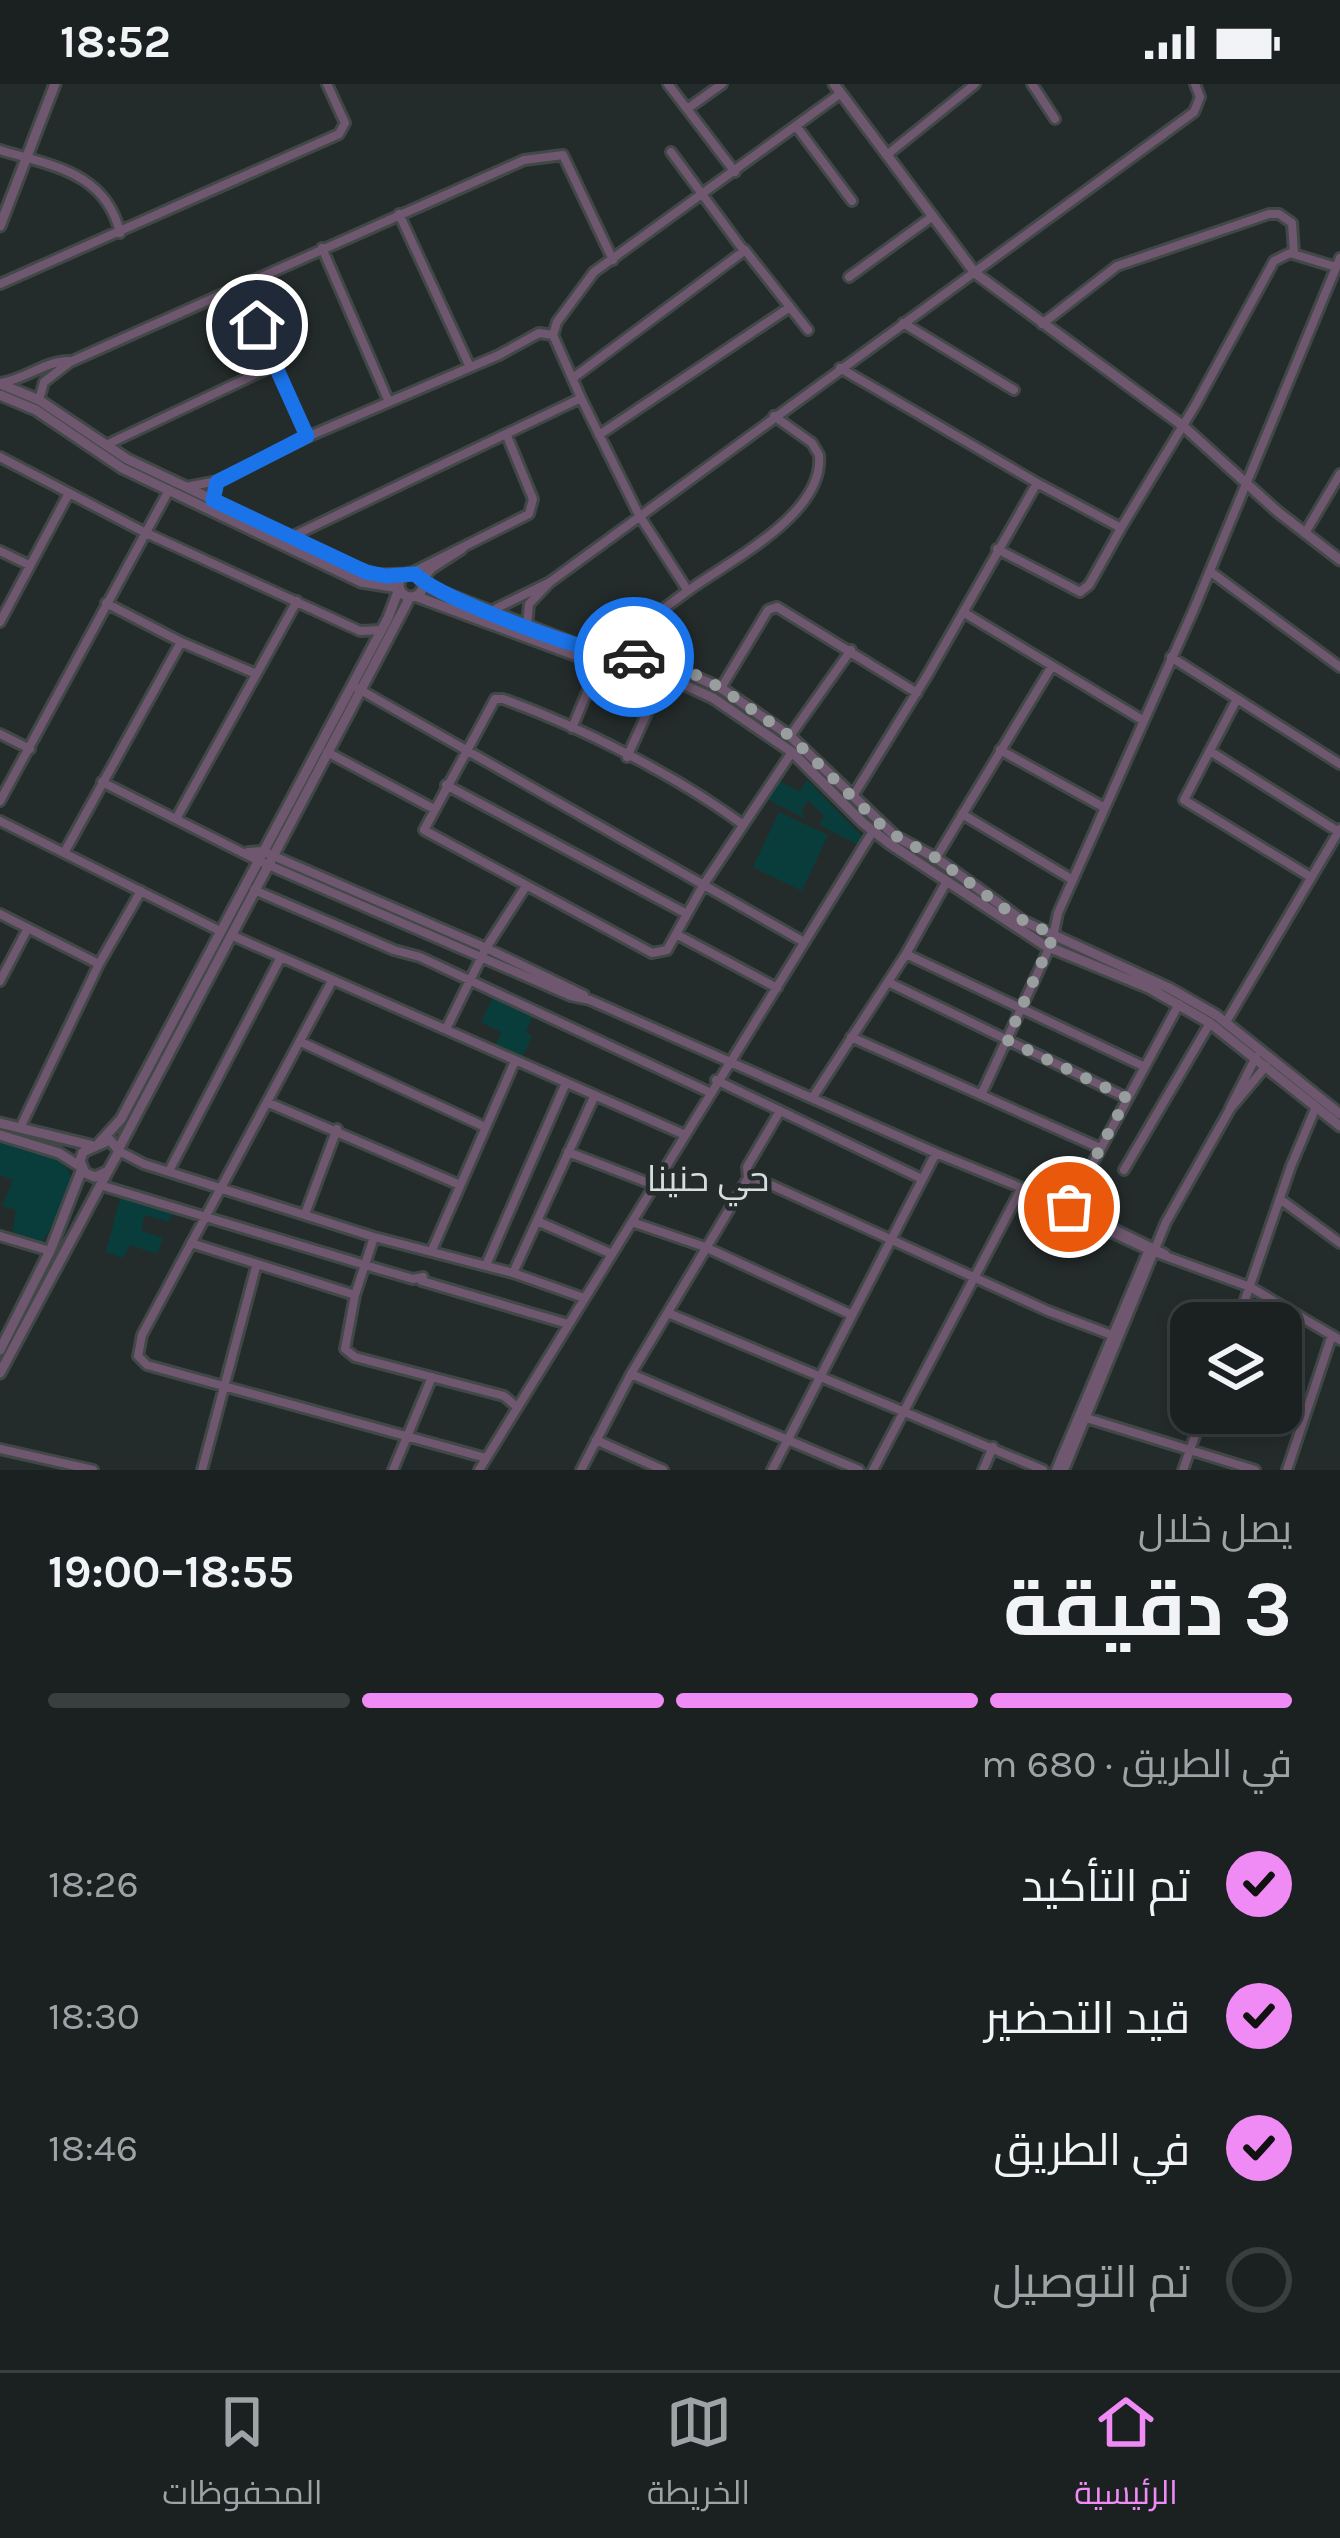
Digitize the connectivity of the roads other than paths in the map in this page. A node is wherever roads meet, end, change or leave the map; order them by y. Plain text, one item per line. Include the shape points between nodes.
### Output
1 (55, 84) edge
2 (327, 84) edge
3 (668, 84) edge
4 (722, 84) edge
5 (975, 84) edge
6 (1032, 84) edge
7 (1195, 84) edge
8 (837, 88) edge
9 (687, 109) junction
10 (1055, 118) dead end
11 (796, 126) junction
12 (0, 150) edge
13 (671, 152) dead end
14 (888, 154) junction
15 (26, 158) junction
16 (735, 172) junction
17 (702, 196) junction
18 (852, 202) dead end
19 (399, 214) junction
20 (934, 215) junction
21 (0, 226) edge
22 (119, 233) junction
23 (322, 248) junction
24 (744, 248) junction
25 (1294, 253) junction
26 (613, 260) junction
27 (1338, 262) edge
28 (975, 273) junction
29 (849, 277) dead end
30 (0, 284) edge
31 (239, 285) junction
32 (790, 307) junction
33 (903, 322) junction
34 (1041, 325) junction
35 (808, 330) dead end
36 (553, 334) junction
37 (70, 362) junction
38 (275, 365) junction
39 (470, 367) junction
40 (839, 368) junction
41 (573, 378) junction
42 (0, 384) edge
43 (1014, 390) dead end
44 (0, 395) edge
45 (581, 398) junction
46 (39, 400) junction
47 (389, 402) junction
48 (774, 416) junction
49 (1182, 425) junction
50 (599, 435) junction
51 (307, 436) junction
52 (507, 436) junction
53 (105, 446) junction
54 (0, 457) edge
55 (1340, 474) edge
56 (217, 482) junction
57 (1037, 483) junction
58 (1246, 483) junction
59 (186, 487) junction
60 (169, 490) junction
61 (69, 494) junction
62 (213, 500) junction
63 (639, 515) junction
64 (329, 521) junction
65 (1121, 528) junction
66 (144, 532) junction
67 (1305, 533) junction
68 (291, 537) junction
69 (463, 548) junction
70 (317, 549) junction
71 (997, 549) junction
72 (0, 551) edge
73 (1340, 560) edge
74 (29, 565) junction
75 (1210, 572) junction
76 (408, 574) junction
77 (422, 581) junction
78 (550, 582) junction
79 (399, 589) junction
80 (688, 591) junction
81 (413, 597) junction
82 (297, 601) junction
83 (106, 604) junction
84 (489, 610) junction
85 (963, 612) junction
86 (0, 622) edge
87 (526, 626) junction
88 (360, 631) junction
89 (639, 631) junction
90 (385, 632) junction
91 (181, 642) junction
92 (851, 650) junction
93 (375, 651) junction
94 (613, 651) junction
95 (629, 655) junction
96 (1172, 657) junction
97 (609, 666) junction
98 (1052, 666) junction
99 (1340, 667) edge
100 (254, 673) junction
101 (663, 678) junction
102 (356, 688) junction
103 (721, 688) junction
104 (917, 693) junction
105 (1237, 699) junction
106 (1144, 722) junction
107 (572, 728) junction
108 (0, 734) edge
109 (790, 736) junction
110 (29, 749) junction
111 (466, 749) junction
112 (1000, 750) junction
113 (1210, 751) junction
114 (327, 752) junction
115 (791, 752) junction
116 (628, 757) junction
117 (1340, 764) edge
118 (102, 782) junction
119 (446, 784) junction
120 (852, 797) junction
121 (0, 801) edge
122 (434, 808) junction
123 (1105, 808) junction
124 (962, 814) junction
125 (177, 817) junction
126 (0, 821) edge
127 (742, 824) junction
128 (873, 831) junction
129 (1339, 831) edge
130 (64, 853) junction
131 (261, 856) junction
132 (934, 862) junction
133 (1310, 876) junction
134 (948, 879) junction
135 (1072, 880) junction
136 (704, 884) junction
137 (526, 886) junction
138 (254, 890) junction
139 (141, 891) junction
140 (0, 914) edge
141 (687, 914) junction
142 (28, 928) junction
143 (226, 933) junction
144 (1048, 933) junction
145 (676, 934) junction
146 (804, 942) junction
147 (1044, 945) junction
148 (485, 951) junction
149 (906, 954) junction
150 (281, 957) junction
151 (99, 964) junction
152 (332, 980) junction
153 (469, 980) junction
154 (0, 981) edge
155 (888, 982) junction
156 (777, 988) junction
157 (1179, 1004) junction
158 (1021, 1009) junction
159 (1226, 1022) junction
160 (1210, 1023) junction
161 (446, 1029) junction
162 (851, 1037) junction
163 (1007, 1040) junction
164 (301, 1042) junction
165 (1268, 1054) junction
166 (729, 1059) junction
167 (1253, 1060) junction
168 (515, 1061) junction
169 (1145, 1067) junction
170 (1263, 1069) junction
171 (716, 1080) junction
172 (566, 1085) junction
173 (709, 1092) junction
174 (981, 1095) junction
175 (594, 1096) junction
176 (813, 1097) junction
177 (1127, 1098) junction
178 (269, 1102) junction
179 (1316, 1107) junction
180 (1230, 1109) junction
181 (780, 1111) junction
182 (1340, 1114) edge
183 (0, 1123) edge
184 (1340, 1126) edge
185 (485, 1127) junction
186 (20, 1128) junction
187 (337, 1130) junction
188 (683, 1134) junction
189 (0, 1135) edge
190 (96, 1144) junction
191 (1100, 1148) junction
192 (119, 1150) junction
193 (568, 1153) junction
194 (936, 1153) junction
195 (133, 1159) junction
196 (111, 1167) junction
197 (81, 1168) junction
198 (1124, 1170) dead end
199 (169, 1171) junction
200 (748, 1178) junction
201 (922, 1179) junction
202 (100, 1185) junction
203 (460, 1185) junction
204 (654, 1185) junction
205 (222, 1186) junction
206 (1021, 1189) junction
207 (1280, 1199) junction
208 (1065, 1206) junction
209 (305, 1214) junction
210 (205, 1217) junction
211 (537, 1221) junction
212 (632, 1222) junction
213 (0, 1236) edge
214 (374, 1237) junction
215 (888, 1240) junction
216 (191, 1243) junction
217 (1340, 1244) edge
218 (705, 1247) junction
219 (1156, 1248) junction
220 (432, 1250) junction
221 (50, 1251) junction
222 (612, 1254) junction
223 (365, 1265) junction
224 (486, 1265) junction
225 (256, 1267) junction
226 (513, 1273) junction
227 (978, 1276) junction
228 (1250, 1287) junction
229 (355, 1295) junction
230 (584, 1298) junction
231 (1245, 1302) edge
232 (668, 1313) junction
233 (850, 1315) junction
234 (568, 1324) junction
235 (1114, 1335) junction
236 (1336, 1337) edge
237 (1, 1347) edge
238 (0, 1373) edge
239 (631, 1374) junction
240 (432, 1377) junction
241 (818, 1378) junction
242 (223, 1386) junction
243 (517, 1407) junction
244 (907, 1412) junction
245 (1082, 1416) junction
246 (1196, 1434) edge
247 (408, 1436) junction
248 (596, 1440) junction
249 (788, 1440) junction
250 (994, 1447) junction
251 (0, 1448) edge
252 (1190, 1450) junction
253 (486, 1458) junction
254 (93, 1470) edge
255 (202, 1470) edge
256 (393, 1470) edge
257 (479, 1470) edge
258 (581, 1470) edge
259 (663, 1470) edge
260 (772, 1470) edge
261 (859, 1470) edge
262 (873, 1470) edge
263 (983, 1470) edge
264 (1043, 1470) edge
265 (1060, 1470) edge
266 (1183, 1470) edge
267 (1255, 1470) edge
268 (1287, 1470) edge

1 - 15 street
2 - 22 street via 345,123 340,134
3 - 9 street
4 - 9 street
5 - 14 street
6 - 10 street
7 - 28 street via 1194,112
8 - 11 street
8 - 14 street
9 - 16 street
11 - 16 street
11 - 18 street
12 - 15 street
13 - 17 street
14 - 20 street
15 - 21 street
15 - 22 street via 94,184
16 - 17 street
17 - 24 street
17 - 26 street
19 - 23 street
19 - 26 street via 524,160 563,154
19 - 39 street
20 - 28 street
20 - 29 street
22 - 30 street
23 - 31 street
23 - 47 street
24 - 32 street
24 - 41 street
25 - 27 street
25 - 34 street via 1292,223 1270,214 1117,266
25 - 49 street via 1270,266
26 - 36 street via 580,288
27 - 58 street
28 - 33 street
28 - 34 street
31 - 37 street
31 - 38 street
32 - 35 street
32 - 50 street
33 - 40 street
33 - 43 street
34 - 49 street
36 - 39 street
36 - 41 street
37 - 42 street
37 - 46 street via 44,382
38 - 51 street
38 - 53 street
39 - 47 street
40 - 48 street
40 - 57 street
41 - 45 street
42 - 46 street
44 - 60 street
45 - 50 street
45 - 52 street
46 - 53 street
47 - 51 street
48 - 63 street
48 - 80 street via 818,448 815,476 792,516
49 - 58 street
49 - 65 street
50 - 63 street
51 - 56 street
52 - 64 street
52 - 69 street via 532,510
53 - 59 street
54 - 61 street
55 - 67 street
56 - 59 street
56 - 62 street
57 - 65 street
57 - 71 street
58 - 67 street
58 - 75 street
59 - 62 street
60 - 66 street
60 - 79 street via 361,582
61 - 66 street
61 - 74 street
62 - 68 street
63 - 78 street
63 - 80 street
64 - 68 street
64 - 70 street via 316,534
65 - 71 street via 1080,592
66 - 82 street
66 - 83 street
67 - 73 street
68 - 70 street
69 - 76 street
69 - 77 street
70 - 76 street via 366,572
71 - 85 street
72 - 74 street
74 - 86 street
75 - 96 street
75 - 99 street
76 - 77 street
76 - 79 street
77 - 81 street
77 - 84 street
78 - 84 street
78 - 87 street via 529,604
79 - 81 street
79 - 90 street
80 - 89 street
81 - 90 street
81 - 97 street
82 - 88 street
82 - 100 street
83 - 91 street
83 - 110 street
84 - 87 street
85 - 98 street
85 - 104 street
87 - 94 street
88 - 90 street
88 - 93 street
89 - 94 street
89 - 95 street
90 - 93 street
91 - 100 street
91 - 118 street
92 - 103 street via 773,607
92 - 104 street
92 - 109 street
93 - 102 street
94 - 95 street
94 - 97 street
95 - 97 street
95 - 103 street
96 - 105 street
96 - 106 street
97 - 101 street
97 - 107 street
98 - 106 street
98 - 112 street
100 - 125 street
101 - 115 street via 713,698
101 - 116 street
102 - 111 street
102 - 114 street
102 - 131 street
103 - 109 street
104 - 120 street
105 - 113 street
105 - 117 street
106 - 123 street
107 - 111 street via 495,699
107 - 116 street
108 - 110 street
109 - 120 street
110 - 121 street
111 - 119 street
111 - 136 street
112 - 123 street
112 - 124 street
113 - 129 street
113 - 133 street via 1184,800
114 - 122 street
114 - 131 street
115 - 127 street
115 - 128 street
116 - 127 street
118 - 125 street
118 - 130 street
119 - 122 street
119 - 141 street
120 - 132 street
122 - 137 street via 425,834
123 - 135 street
124 - 132 street
124 - 135 street
125 - 131 street
126 - 130 street
127 - 136 street
128 - 132 street
128 - 146 street
129 - 133 street
130 - 139 street
131 - 138 street
131 - 143 street
131 - 148 street
132 - 134 street
132 - 144 street
133 - 159 street
134 - 147 street
134 - 149 street
135 - 144 street
136 - 141 street
136 - 146 street
137 - 145 street via 652,952 665,952
137 - 148 street
138 - 143 street
138 - 153 street
139 - 143 street
139 - 151 street
140 - 142 street
141 - 145 street
142 - 151 street
142 - 154 street
143 - 150 street
143 - 190 street via 121,1119
143 - 192 street
144 - 147 street
144 - 159 street
145 - 156 street
146 - 156 street
147 - 157 street
147 - 158 street
148 - 153 street
148 - 166 street via 571,996
149 - 155 street
149 - 158 street
150 - 152 street
150 - 199 street
151 - 186 street
152 - 161 street
152 - 164 street
153 - 161 street
153 - 173 street
155 - 162 street
155 - 163 street
156 - 166 street
157 - 160 street
157 - 169 street
158 - 163 street
158 - 169 street
159 - 165 street
160 - 167 street
160 - 198 street
161 - 168 street
162 - 174 street
162 - 176 street
163 - 174 street
163 - 177 street
164 - 178 street
164 - 185 street
165 - 167 street
165 - 170 street
165 - 182 street
166 - 171 street
166 - 176 street
167 - 170 street
167 - 180 street
168 - 172 street
168 - 185 street
169 - 177 street
170 - 179 street
170 - 180 street
171 - 173 street
171 - 181 street
172 - 175 street
172 - 224 street
173 - 188 street
174 - 191 street
175 - 188 street
175 - 193 street
176 - 194 street
177 - 191 street
178 - 187 street
178 - 205 street
179 - 184 street
179 - 207 street
180 - 219 street
181 - 200 street
181 - 201 street
183 - 186 street
185 - 203 street
186 - 190 street
187 - 203 street
187 - 209 street
188 - 204 street
189 - 197 street
190 - 192 street via 110,1140
190 - 197 street via 83,1152
191 - 208 street
192 - 195 street
192 - 196 street
193 - 204 street
193 - 211 street
194 - 201 street
194 - 206 street
195 - 196 street
195 - 199 street
196 - 197 street via 95,1177
196 - 202 street
197 - 221 street
199 - 205 street
200 - 215 street
200 - 218 street
201 - 215 street
202 - 210 street
202 - 238 street
203 - 220 street
204 - 212 street
205 - 209 street
205 - 210 street
206 - 208 street
206 - 227 street
207 - 217 street
207 - 228 street
208 - 219 street
209 - 214 street
210 - 216 street
210 - 223 street
211 - 222 street
211 - 226 street
212 - 218 street
212 - 222 street
213 - 221 street
214 - 220 street
214 - 223 street
215 - 227 street
215 - 233 street
216 - 225 street
216 - 242 street via 136,1351 147,1365
218 - 232 street
218 - 233 street
219 - 228 street
219 - 235 street
220 - 224 street
221 - 237 street
222 - 230 street
223 - 229 street
223 - 234 street
224 - 226 street
225 - 229 street
225 - 242 street
226 - 230 street
227 - 235 street
227 - 244 street
228 - 231 street
228 - 236 street
229 - 240 street via 345,1349
230 - 234 street
232 - 239 street
232 - 241 street
233 - 241 street
234 - 243 street
235 - 245 street
236 - 268 street
239 - 248 street
239 - 249 street
240 - 243 street
240 - 247 street
241 - 244 street
241 - 249 street
242 - 247 street
242 - 255 street
243 - 253 street
244 - 250 street
244 - 262 street
245 - 252 street
245 - 265 street
246 - 252 street
247 - 253 street
247 - 256 street
248 - 258 street
248 - 259 street
249 - 260 street
249 - 261 street
250 - 263 street
250 - 264 street
251 - 254 street
252 - 266 street
252 - 267 street
253 - 257 street

